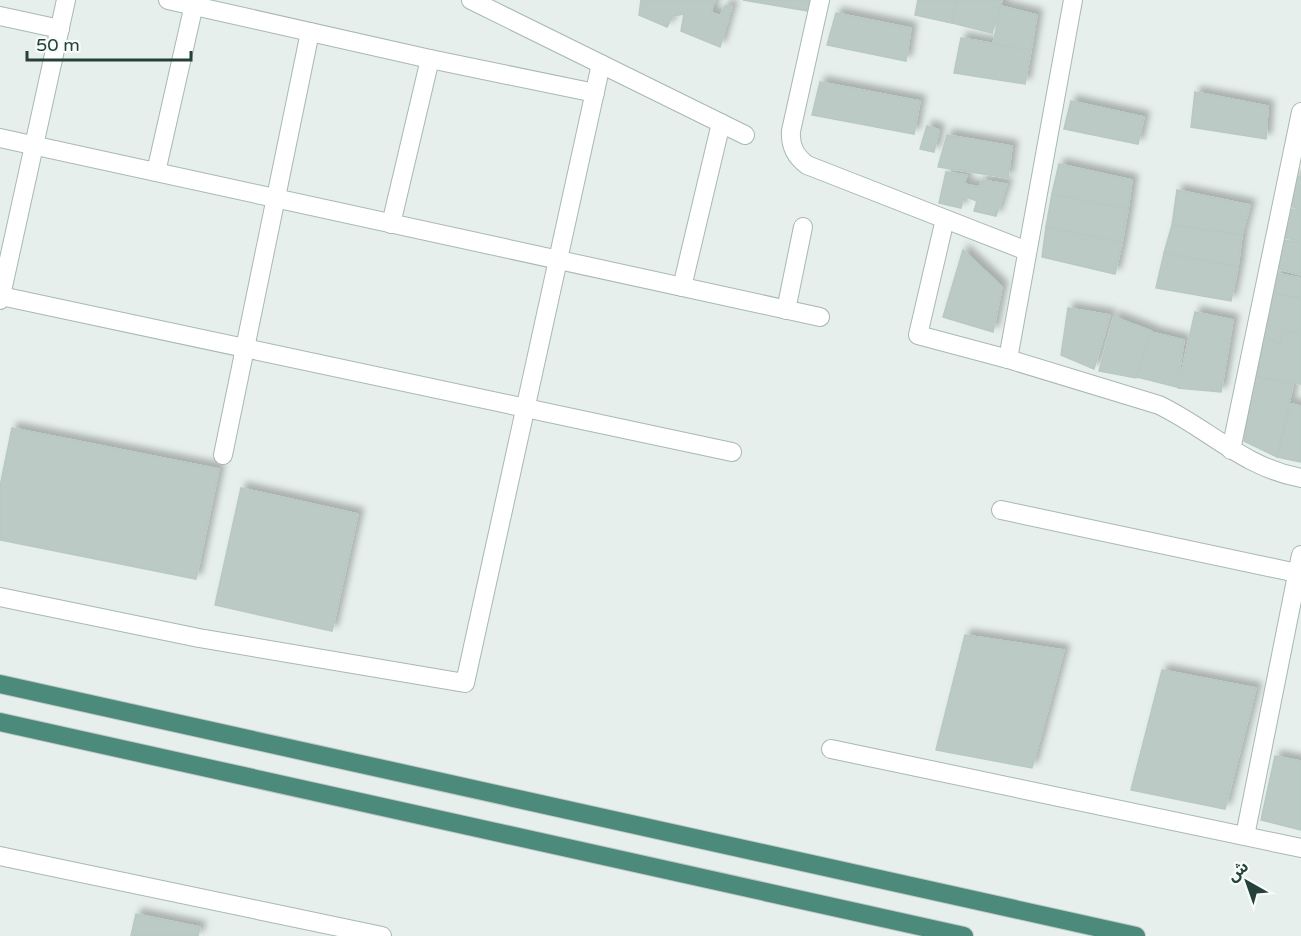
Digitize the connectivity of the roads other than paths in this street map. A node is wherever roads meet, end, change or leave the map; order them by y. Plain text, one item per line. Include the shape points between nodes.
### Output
1 (66, 0) edge
2 (168, 0) edge
3 (471, 0) edge
4 (820, 0) edge
5 (1073, 0) edge
6 (194, 3) edge
7 (0, 16) edge
8 (60, 29) junction
9 (310, 32) junction
10 (430, 59) junction
11 (602, 64) junction
12 (595, 93) junction
13 (1301, 112) edge
14 (721, 123) junction
15 (745, 135) dead end
16 (0, 138) edge
17 (34, 146) junction
18 (156, 172) junction
19 (276, 198) junction
20 (945, 219) junction
21 (391, 224) junction
22 (803, 227) dead end
23 (1027, 251) junction
24 (558, 260) junction
25 (682, 287) junction
26 (1, 298) edge
27 (786, 310) junction
28 (820, 317) dead end
29 (245, 348) junction
30 (1008, 359) junction
31 (526, 408) junction
32 (1231, 450) junction
33 (732, 452) dead end
34 (223, 455) dead end
35 (1301, 478) edge
36 (1001, 510) dead end
37 (1299, 564) edge
38 (0, 597) edge
39 (0, 684) edge
40 (0, 722) edge
41 (831, 749) dead end
42 (1245, 836) junction
43 (1301, 848) edge
44 (0, 856) edge
45 (382, 936) edge
46 (964, 936) edge
47 (1136, 936) edge

1 - 8 street
2 - 6 street
3 - 11 street
4 - 20 street via 791,130 795,154 807,165
5 - 23 street
6 - 9 street
6 - 18 street
7 - 8 street
8 - 17 street
9 - 10 street
9 - 19 street
10 - 12 street
10 - 21 street
11 - 12 street
11 - 14 street
12 - 24 street
13 - 32 street
14 - 15 street
14 - 25 street
16 - 17 street
17 - 18 street
17 - 26 street
18 - 19 street
19 - 21 street
19 - 29 street
20 - 23 street
20 - 30 street via 918,335
21 - 24 street
22 - 27 street
23 - 30 street
24 - 25 street
24 - 31 street
25 - 27 street
26 - 29 street
27 - 28 street
29 - 31 street
29 - 34 street
30 - 32 street via 1159,405
31 - 33 street
31 - 38 street via 465,682 199,638
32 - 35 street via 1272,470
36 - 37 street
37 - 42 street
39 - 47 highway
40 - 46 highway
41 - 42 street
42 - 43 street
44 - 45 street

